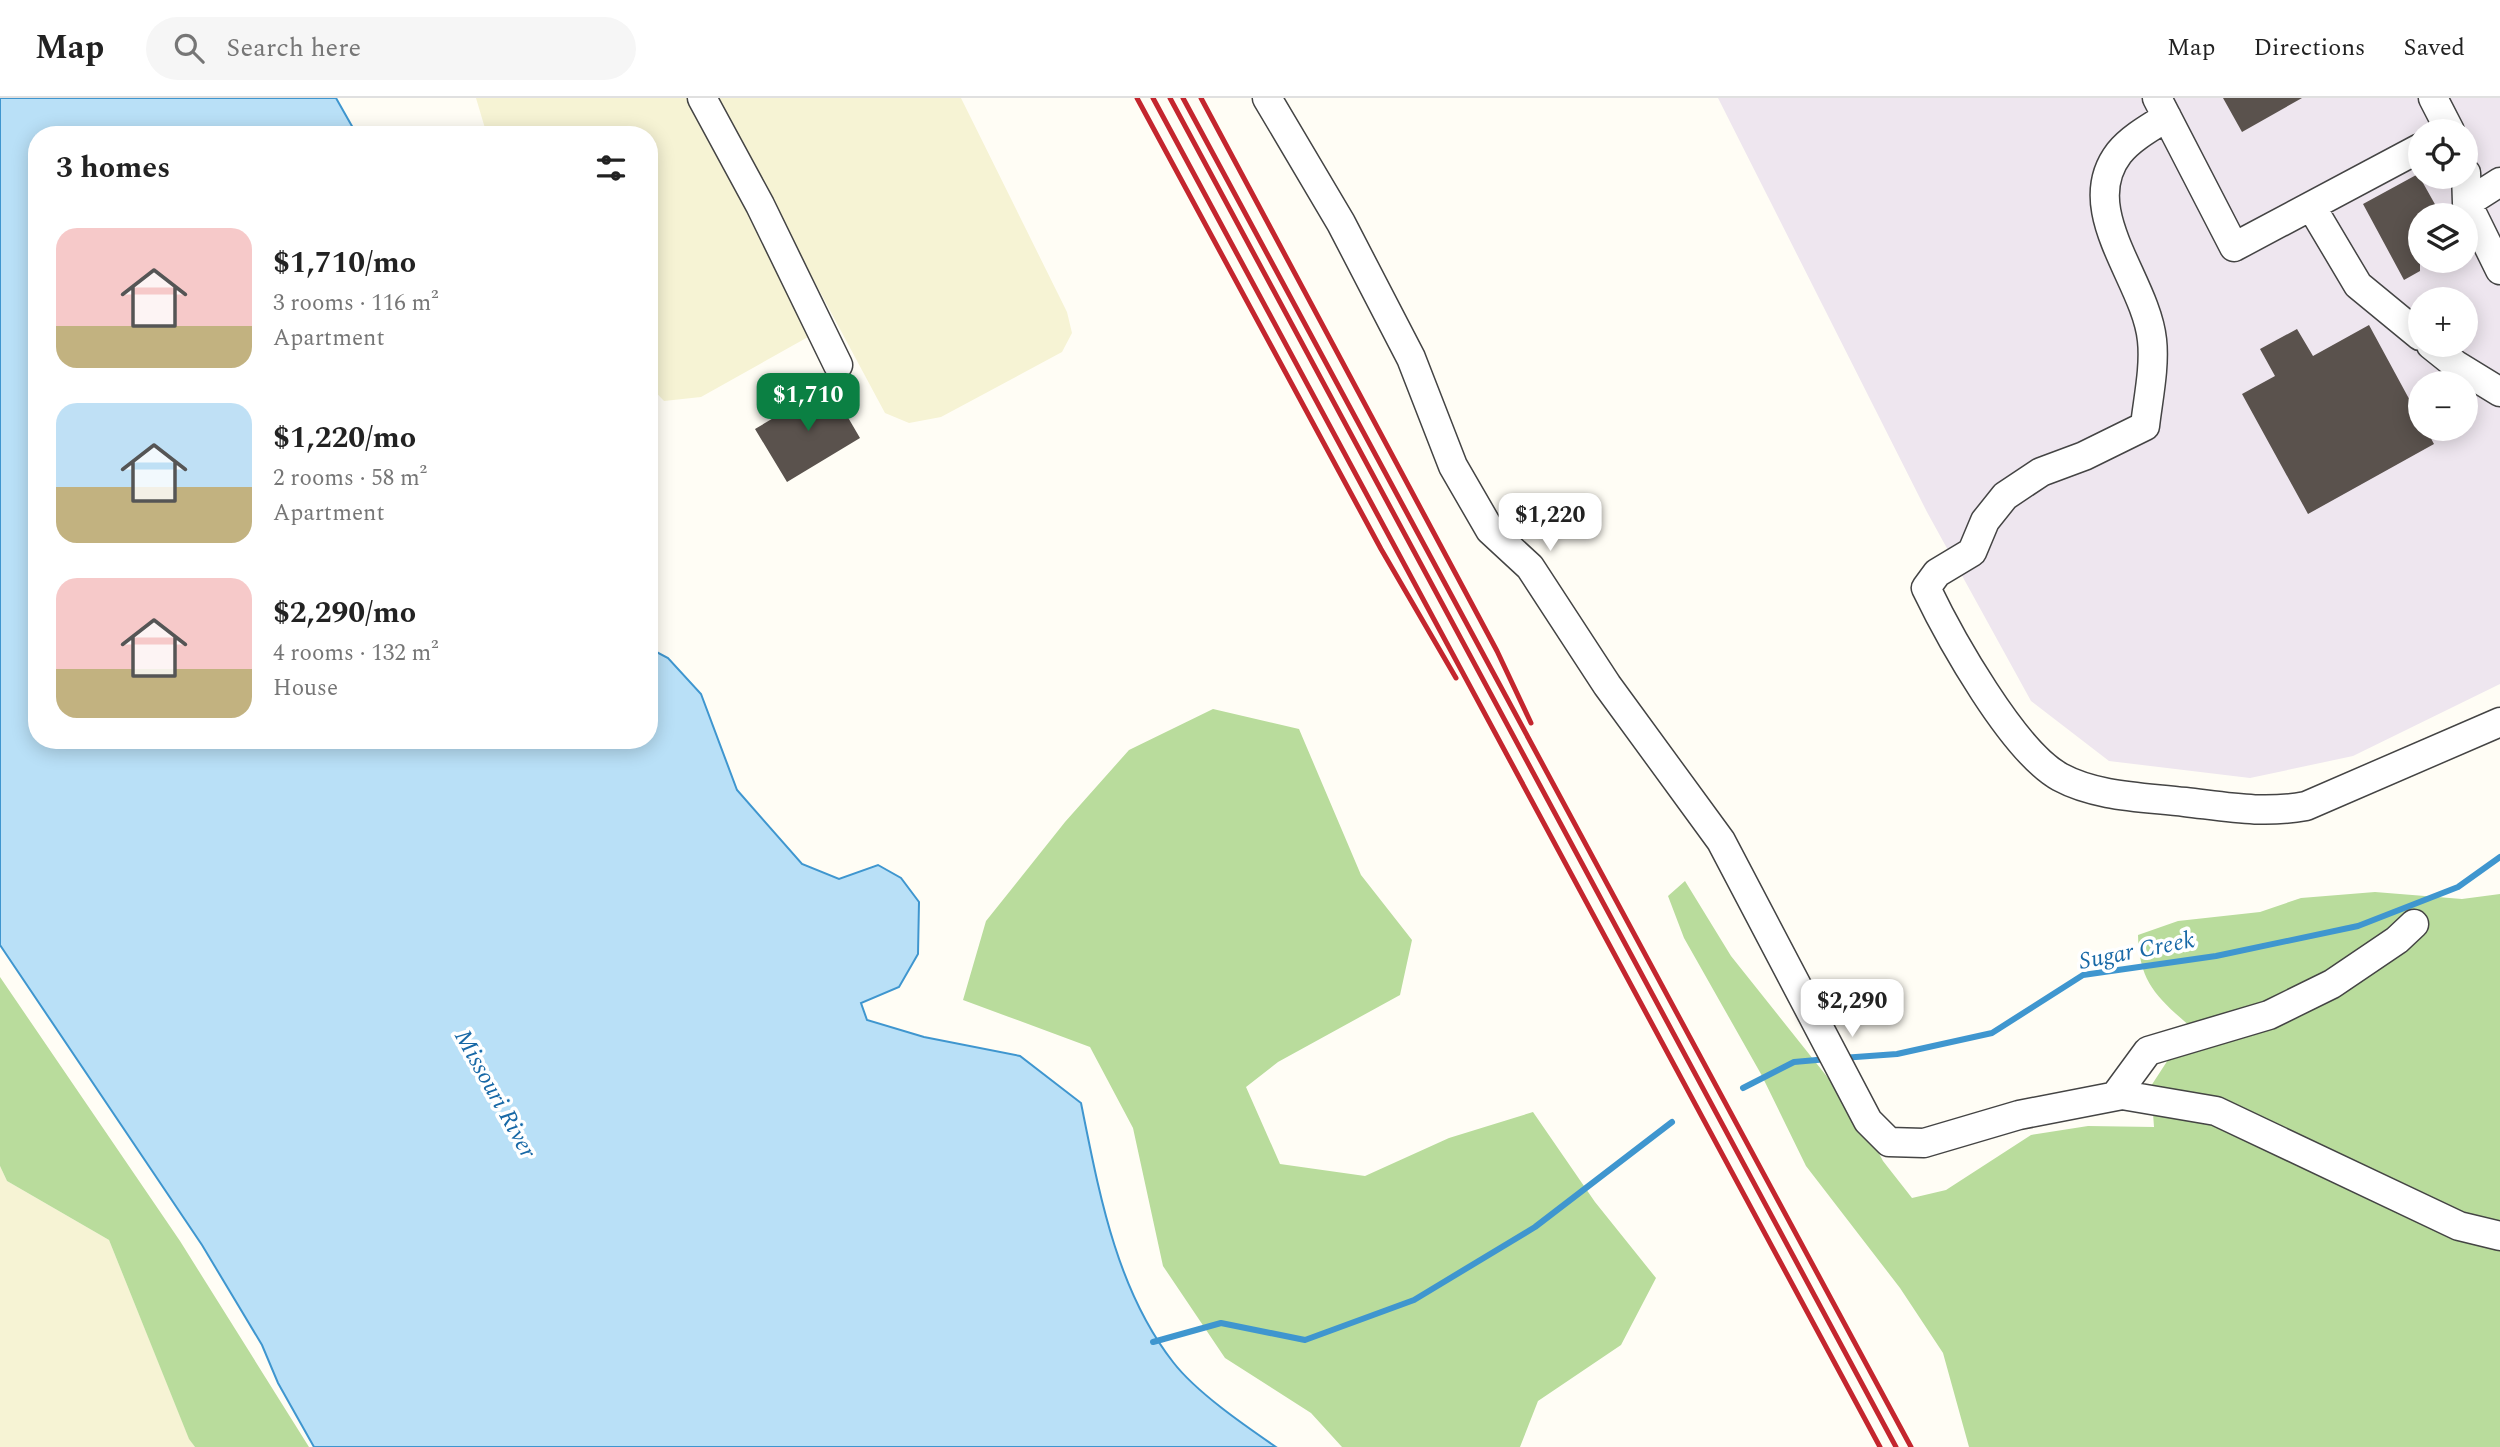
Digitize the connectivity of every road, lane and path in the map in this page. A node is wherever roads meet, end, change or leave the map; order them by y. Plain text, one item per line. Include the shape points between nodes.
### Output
1 (702, 98) edge
2 (1267, 98) edge
3 (2432, 98) edge
4 (2162, 107) edge
5 (2443, 119) edge
6 (2408, 154) edge
7 (2500, 182) edge
8 (2467, 189) edge
9 (2467, 203) joint
10 (2311, 206) junction
11 (2478, 225) edge
12 (2500, 270) edge
13 (2408, 326) edge
14 (2446, 357) edge
15 (838, 365) dead end
16 (2500, 391) edge
17 (2500, 722) edge
18 (2413, 924) dead end
19 (2115, 1096) junction
20 (2500, 1236) edge

1 - 15 street
2 - 19 street via 1341,223 1405,346 1453,466 1490,530 1530,567 1607,685 1721,841 1868,1121 1889,1142 1924,1143 2019,1115
3 - 5 street
4 - 10 street via 2234,247
4 - 17 street via 2107,171 2104,195 2108,222 2136,284 2152,340 2145,426 2040,472 2005,496 1985,521 1972,552 1937,573 1926,587 1940,617 2018,741 2059,776 2098,792 2274,812 2306,806
6 - 10 street
7 - 9 street
8 - 9 street
10 - 13 street via 2358,285
11 - 12 street
14 - 16 street
18 - 19 street via 2332,984 2269,1015 2148,1051
19 - 20 street via 2216,1111 2459,1226

